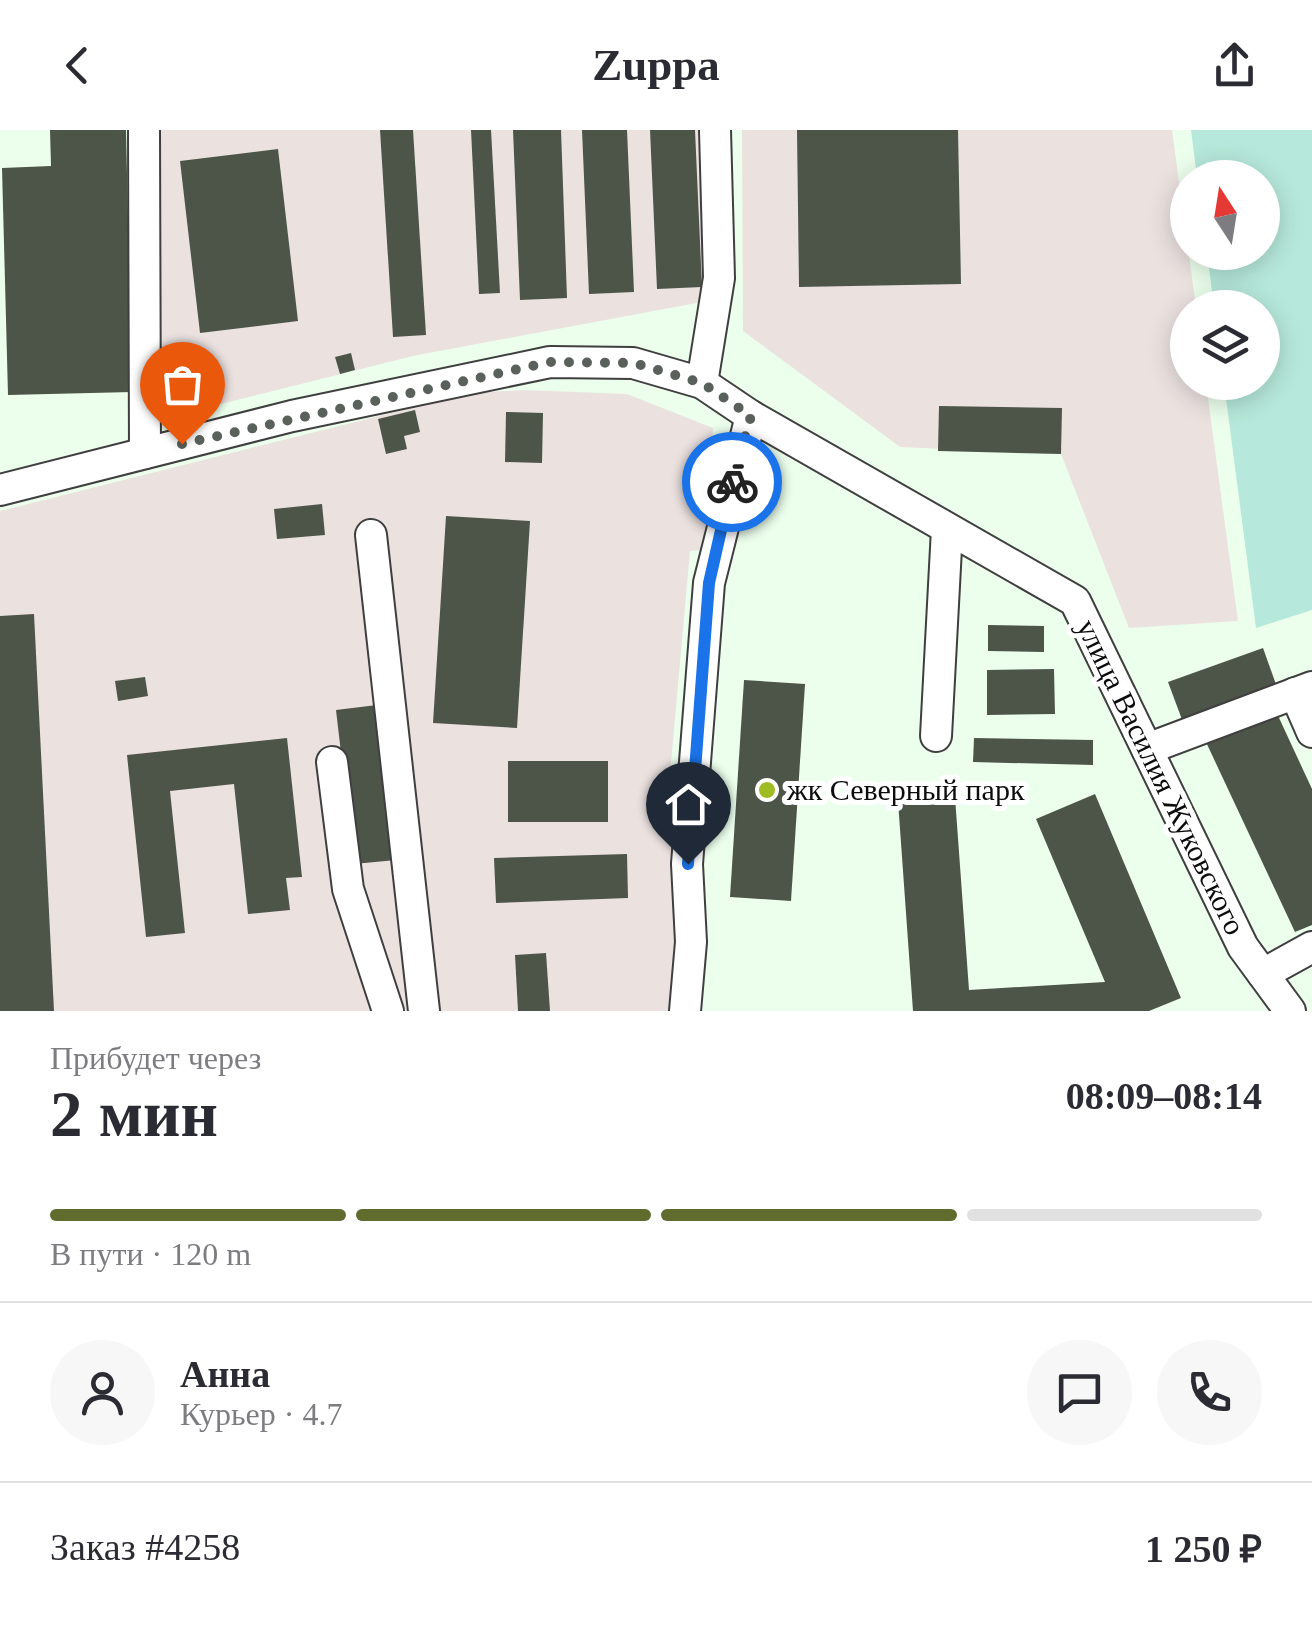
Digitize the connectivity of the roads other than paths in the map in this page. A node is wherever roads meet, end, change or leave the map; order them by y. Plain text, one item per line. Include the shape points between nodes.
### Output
1 (144, 130) edge
2 (716, 130) edge
3 (702, 383) junction
4 (751, 416) junction
5 (145, 453) junction
6 (0, 490) edge
7 (946, 529) junction
8 (371, 534) dead end
9 (1303, 690) edge
10 (1312, 732) edge
11 (936, 736) dead end
12 (1147, 748) junction
13 (332, 762) dead end
14 (1312, 947) edge
15 (1263, 974) junction
16 (1285, 1010) edge
17 (388, 1011) edge
18 (424, 1011) edge
19 (685, 1011) edge

1 - 5 street
2 - 3 street via 719,278
3 - 4 street, улица Василия Жуковского
3 - 5 street, улица Василия Жуковского via 634,363 550,362
4 - 7 street, улица Василия Жуковского
4 - 19 street via 709,583 688,864
5 - 6 street, улица Василия Жуковского
7 - 11 street
7 - 12 street, улица Василия Жуковского via 1075,600
8 - 18 street
9 - 10 street
9 - 12 street
12 - 15 street, улица Василия Жуковского via 1243,947
13 - 17 street via 348,889
14 - 15 street
15 - 16 street, улица Василия Жуковского

